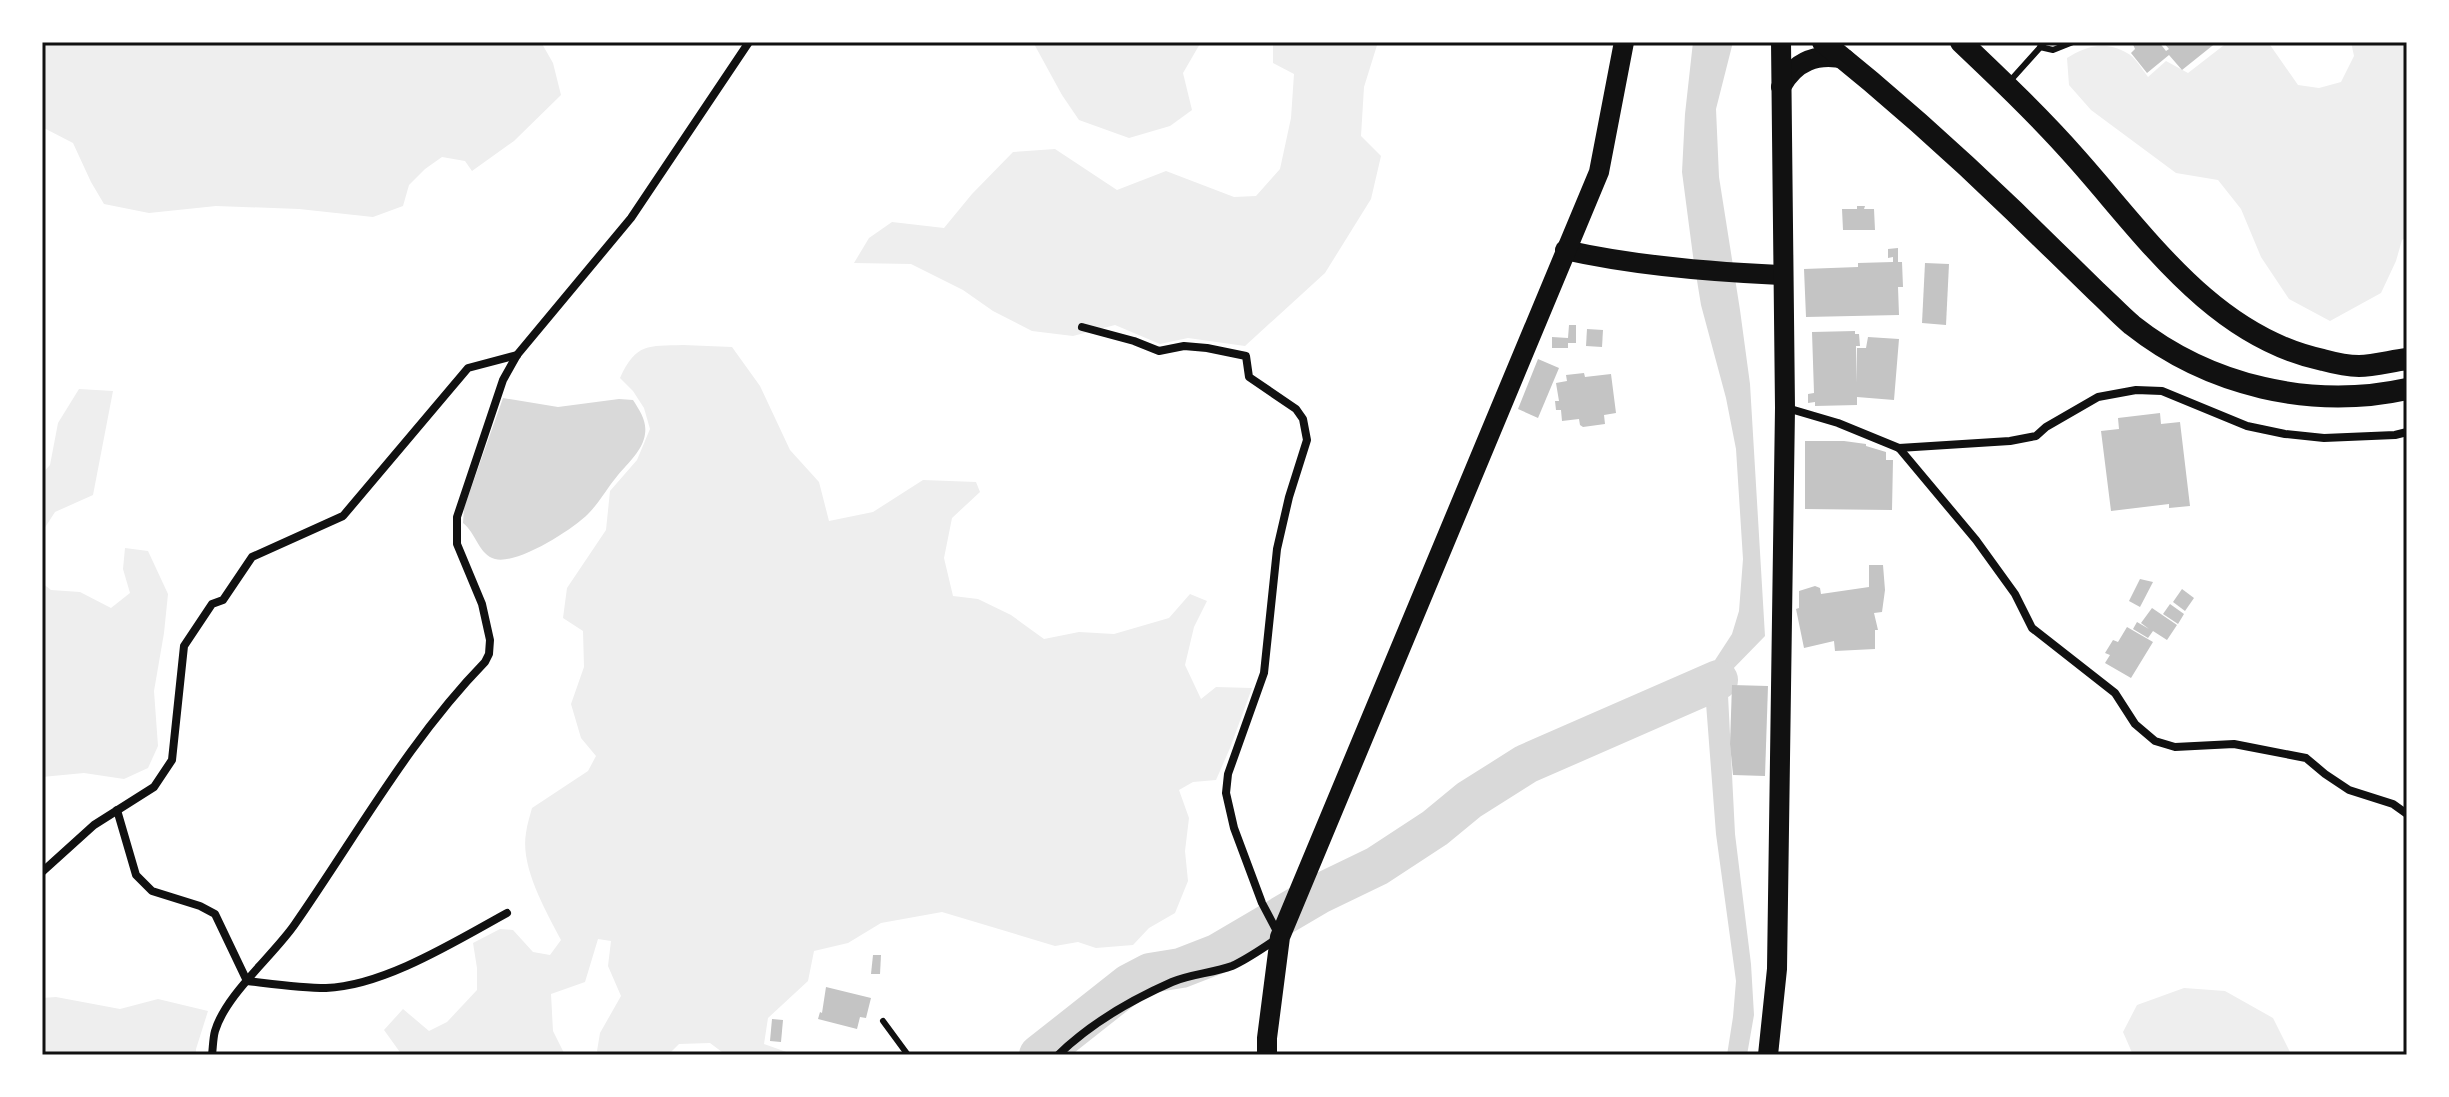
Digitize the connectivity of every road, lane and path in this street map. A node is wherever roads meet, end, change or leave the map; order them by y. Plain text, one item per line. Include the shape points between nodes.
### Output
1 (749, 42) edge
2 (1624, 42) edge
3 (1781, 42) edge
4 (1823, 42) edge
5 (1961, 42) edge
6 (2073, 42) edge
7 (2042, 45) edge
8 (1845, 59) junction
9 (2007, 85) junction
10 (1781, 87) junction
11 (1565, 250) junction
12 (1782, 275) junction
13 (1082, 327) dead end
14 (517, 355) junction
15 (2407, 359) edge
16 (2407, 389) edge
17 (1785, 408) junction
18 (2407, 432) edge
19 (1899, 448) junction
20 (117, 810) junction
21 (2407, 814) edge
22 (42, 872) edge
23 (507, 913) dead end
24 (1280, 937) junction
25 (247, 981) junction
26 (883, 1021) dead end
27 (212, 1055) edge
28 (908, 1055) edge
29 (1058, 1055) edge
30 (1267, 1055) edge
31 (1768, 1055) edge

1 - 14 street via 631,218
2 - 11 main road via 1599,172
3 - 10 main road
4 - 8 highway
5 - 9 highway
6 - 7 lane via 2053,50
7 - 9 lane
8 - 10 main road via 1808,60
8 - 16 highway via 1962,161 2131,324 2170,352 2239,382 2311,396 2349,398
9 - 15 highway via 2183,278 2230,319 2309,357 2358,366
10 - 12 main road
11 - 12 main road via 1604,259
11 - 24 main road
12 - 17 main road
13 - 24 street via 1159,351 1184,346 1246,356 1249,377 1303,419 1307,440 1277,549 1264,673 1226,793 1262,903
14 - 20 street via 468,368 343,516 252,557 184,646 172,760 154,787
14 - 25 street via 503,380 457,517 457,544 482,604 489,654 402,763 293,928
17 - 19 street
17 - 31 main road via 1777,969
18 - 19 street via 2324,438 2285,434 2247,426 2162,391 2136,390 2098,397 2036,436
19 - 21 street via 1976,540 2032,628 2115,693 2135,724 2155,741 2175,747 2234,744 2306,758 2349,790
20 - 22 street
20 - 25 street via 136,875 152,891 215,914
23 - 25 street via 420,960 360,982 328,988
24 - 29 street via 1234,965 1177,980 1134,999
24 - 30 main road
25 - 27 street via 215,1030
26 - 28 lane

